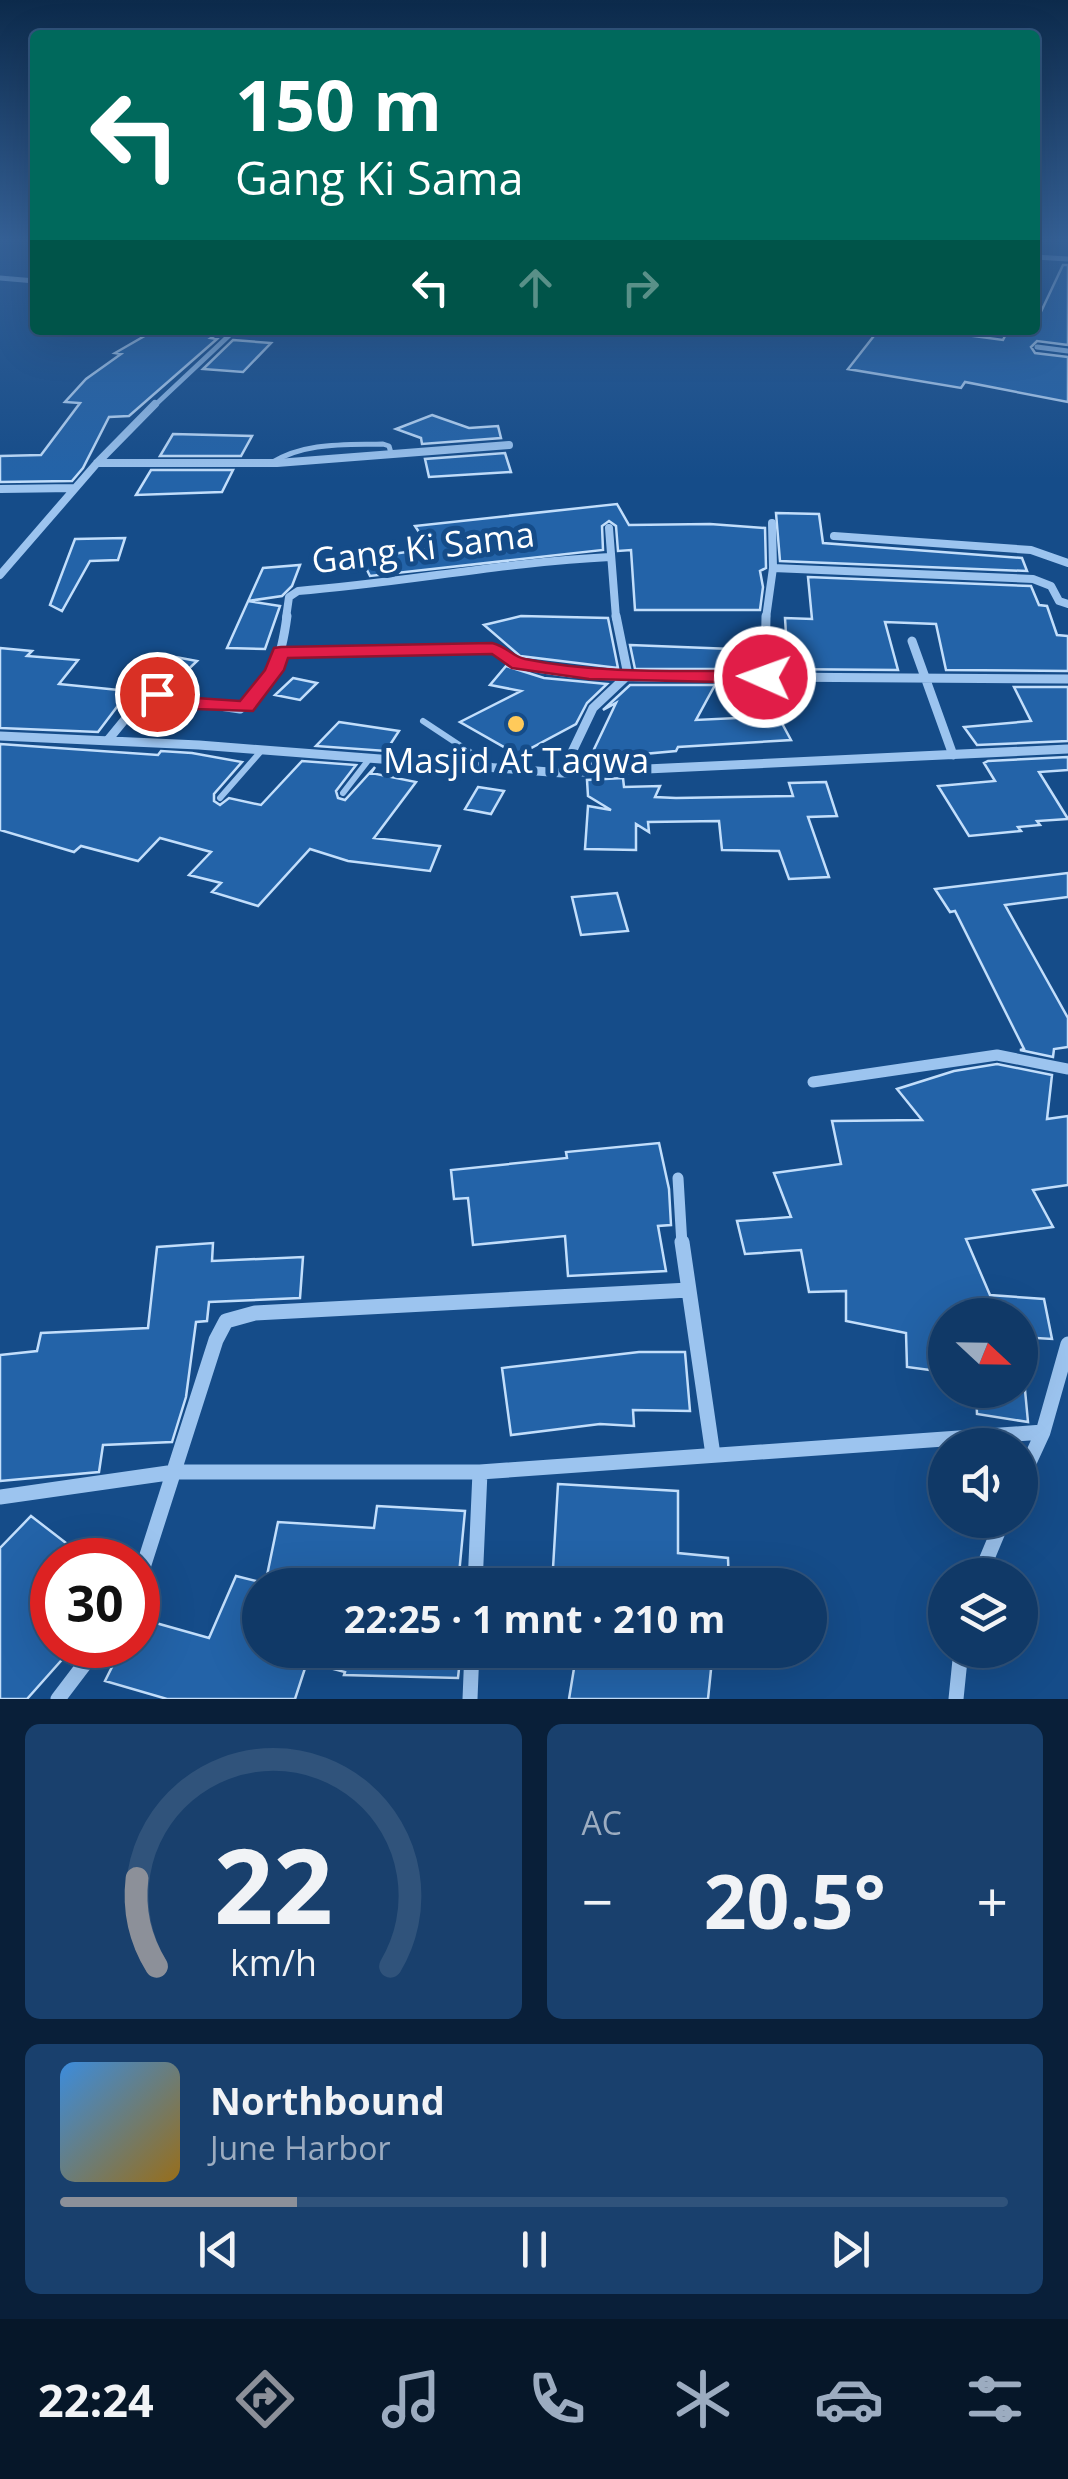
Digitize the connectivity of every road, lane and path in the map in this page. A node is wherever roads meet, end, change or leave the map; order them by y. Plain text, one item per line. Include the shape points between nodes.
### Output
1 (229, 335) edge
2 (1037, 347) dead end
3 (1068, 350) edge
4 (510, 444) dead end
5 (97, 463) junction
6 (74, 488) junction
7 (0, 489) edge
8 (772, 523) dead end
9 (609, 528) dead end
10 (834, 536) dead end
11 (610, 557) junction
12 (1068, 563) edge
13 (774, 568) junction
14 (0, 575) edge
15 (1068, 604) edge
16 (912, 641) dead end
17 (281, 652) junction
18 (628, 674) junction
19 (765, 677) junction
20 (1068, 679) edge
21 (926, 680) junction
22 (422, 720) dead end
23 (0, 736) edge
24 (108, 740) junction
25 (1068, 749) edge
26 (262, 750) junction
27 (954, 755) junction
28 (370, 758) junction
29 (492, 766) junction
30 (562, 773) junction
31 (343, 793) dead end
32 (220, 798) dead end
33 (1068, 1069) edge
34 (813, 1082) dead end
35 (678, 1178) dead end
36 (689, 1290) junction
37 (1068, 1344) edge
38 (1042, 1432) junction
39 (1038, 1441) edge
40 (712, 1455) junction
41 (175, 1472) junction
42 (480, 1472) junction
43 (0, 1497) edge
44 (153, 1538) edge
45 (476, 1568) edge
46 (82, 1668) edge
47 (471, 1668) edge
48 (959, 1668) edge
49 (58, 1699) edge
50 (470, 1699) edge
51 (956, 1699) edge

1 - 5 street
2 - 3 street
4 - 5 street via 270,463
5 - 6 street
6 - 7 street
6 - 14 street
8 - 13 street
9 - 11 street
10 - 12 street via 1031,550
11 - 17 street, Gang Ki Sama via 298,591 289,597
11 - 18 street
13 - 15 street via 1033,579
13 - 19 street
16 - 21 street
17 - 18 street via 492,648 519,664
17 - 24 street, Gang Ki Sama via 246,707 146,695
18 - 19 street
18 - 30 street via 600,699
19 - 21 street
20 - 21 street
21 - 27 street
22 - 29 lane
23 - 24 street
24 - 26 street
25 - 27 street
26 - 28 street
26 - 32 lane
27 - 30 street
28 - 29 street
28 - 31 lane
29 - 30 street
33 - 34 street via 986,1055
35 - 36 street
36 - 40 street
36 - 41 street via 255,1313 226,1321
37 - 38 street
38 - 39 street
38 - 40 street
40 - 42 street
41 - 42 street
41 - 43 street
41 - 44 street
42 - 45 street
46 - 49 street
47 - 50 street
48 - 51 street

